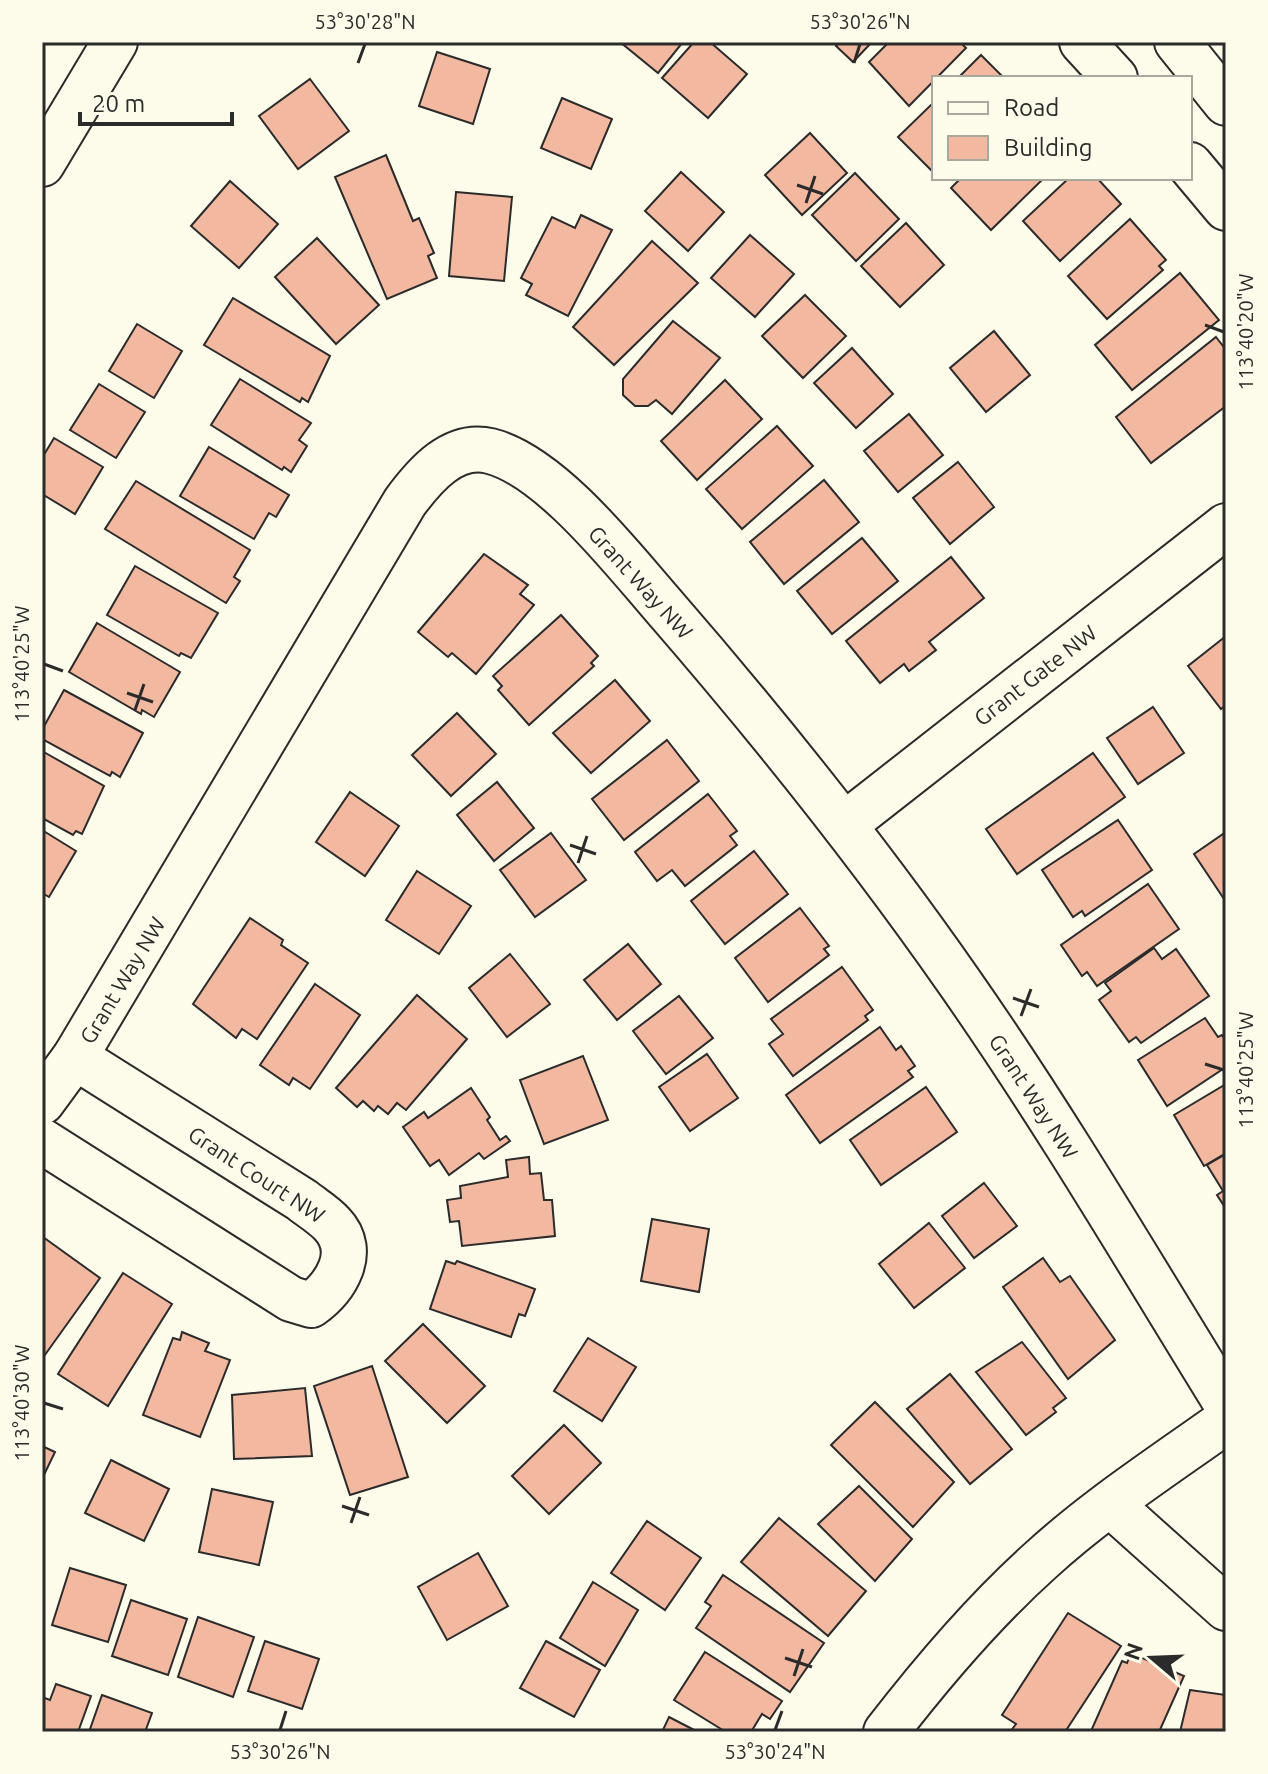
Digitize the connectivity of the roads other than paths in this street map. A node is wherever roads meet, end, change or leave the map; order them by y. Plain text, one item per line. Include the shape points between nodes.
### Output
1 (115, 42) edge
2 (1082, 42) edge
3 (1177, 42) edge
4 (1113, 76) edge
5 (1226, 103) edge
6 (42, 164) edge
7 (1192, 167) edge
8 (1226, 208) edge
9 (1226, 526) edge
10 (844, 825) junction
11 (75, 1057) junction
12 (42, 1102) edge
13 (42, 1141) edge
14 (1226, 1403) edge
15 (1226, 1421) edge
16 (1110, 1504) junction
17 (1226, 1608) edge
18 (886, 1732) edge

1 - 6 street
2 - 4 street
3 - 5 street
7 - 8 street
9 - 10 street, Grant Gate NW
10 - 11 street, Grant Way NW via 724,675 602,537 537,473 512,458 468,450 433,469 405,502
10 - 14 street, Grant Way NW via 962,985
11 - 12 street, Grant Way NW
11 - 13 street, Grant Court NW via 335,1226 343,1271 329,1292 311,1305 291,1299
15 - 16 street
16 - 17 street
16 - 18 street via 997,1604

